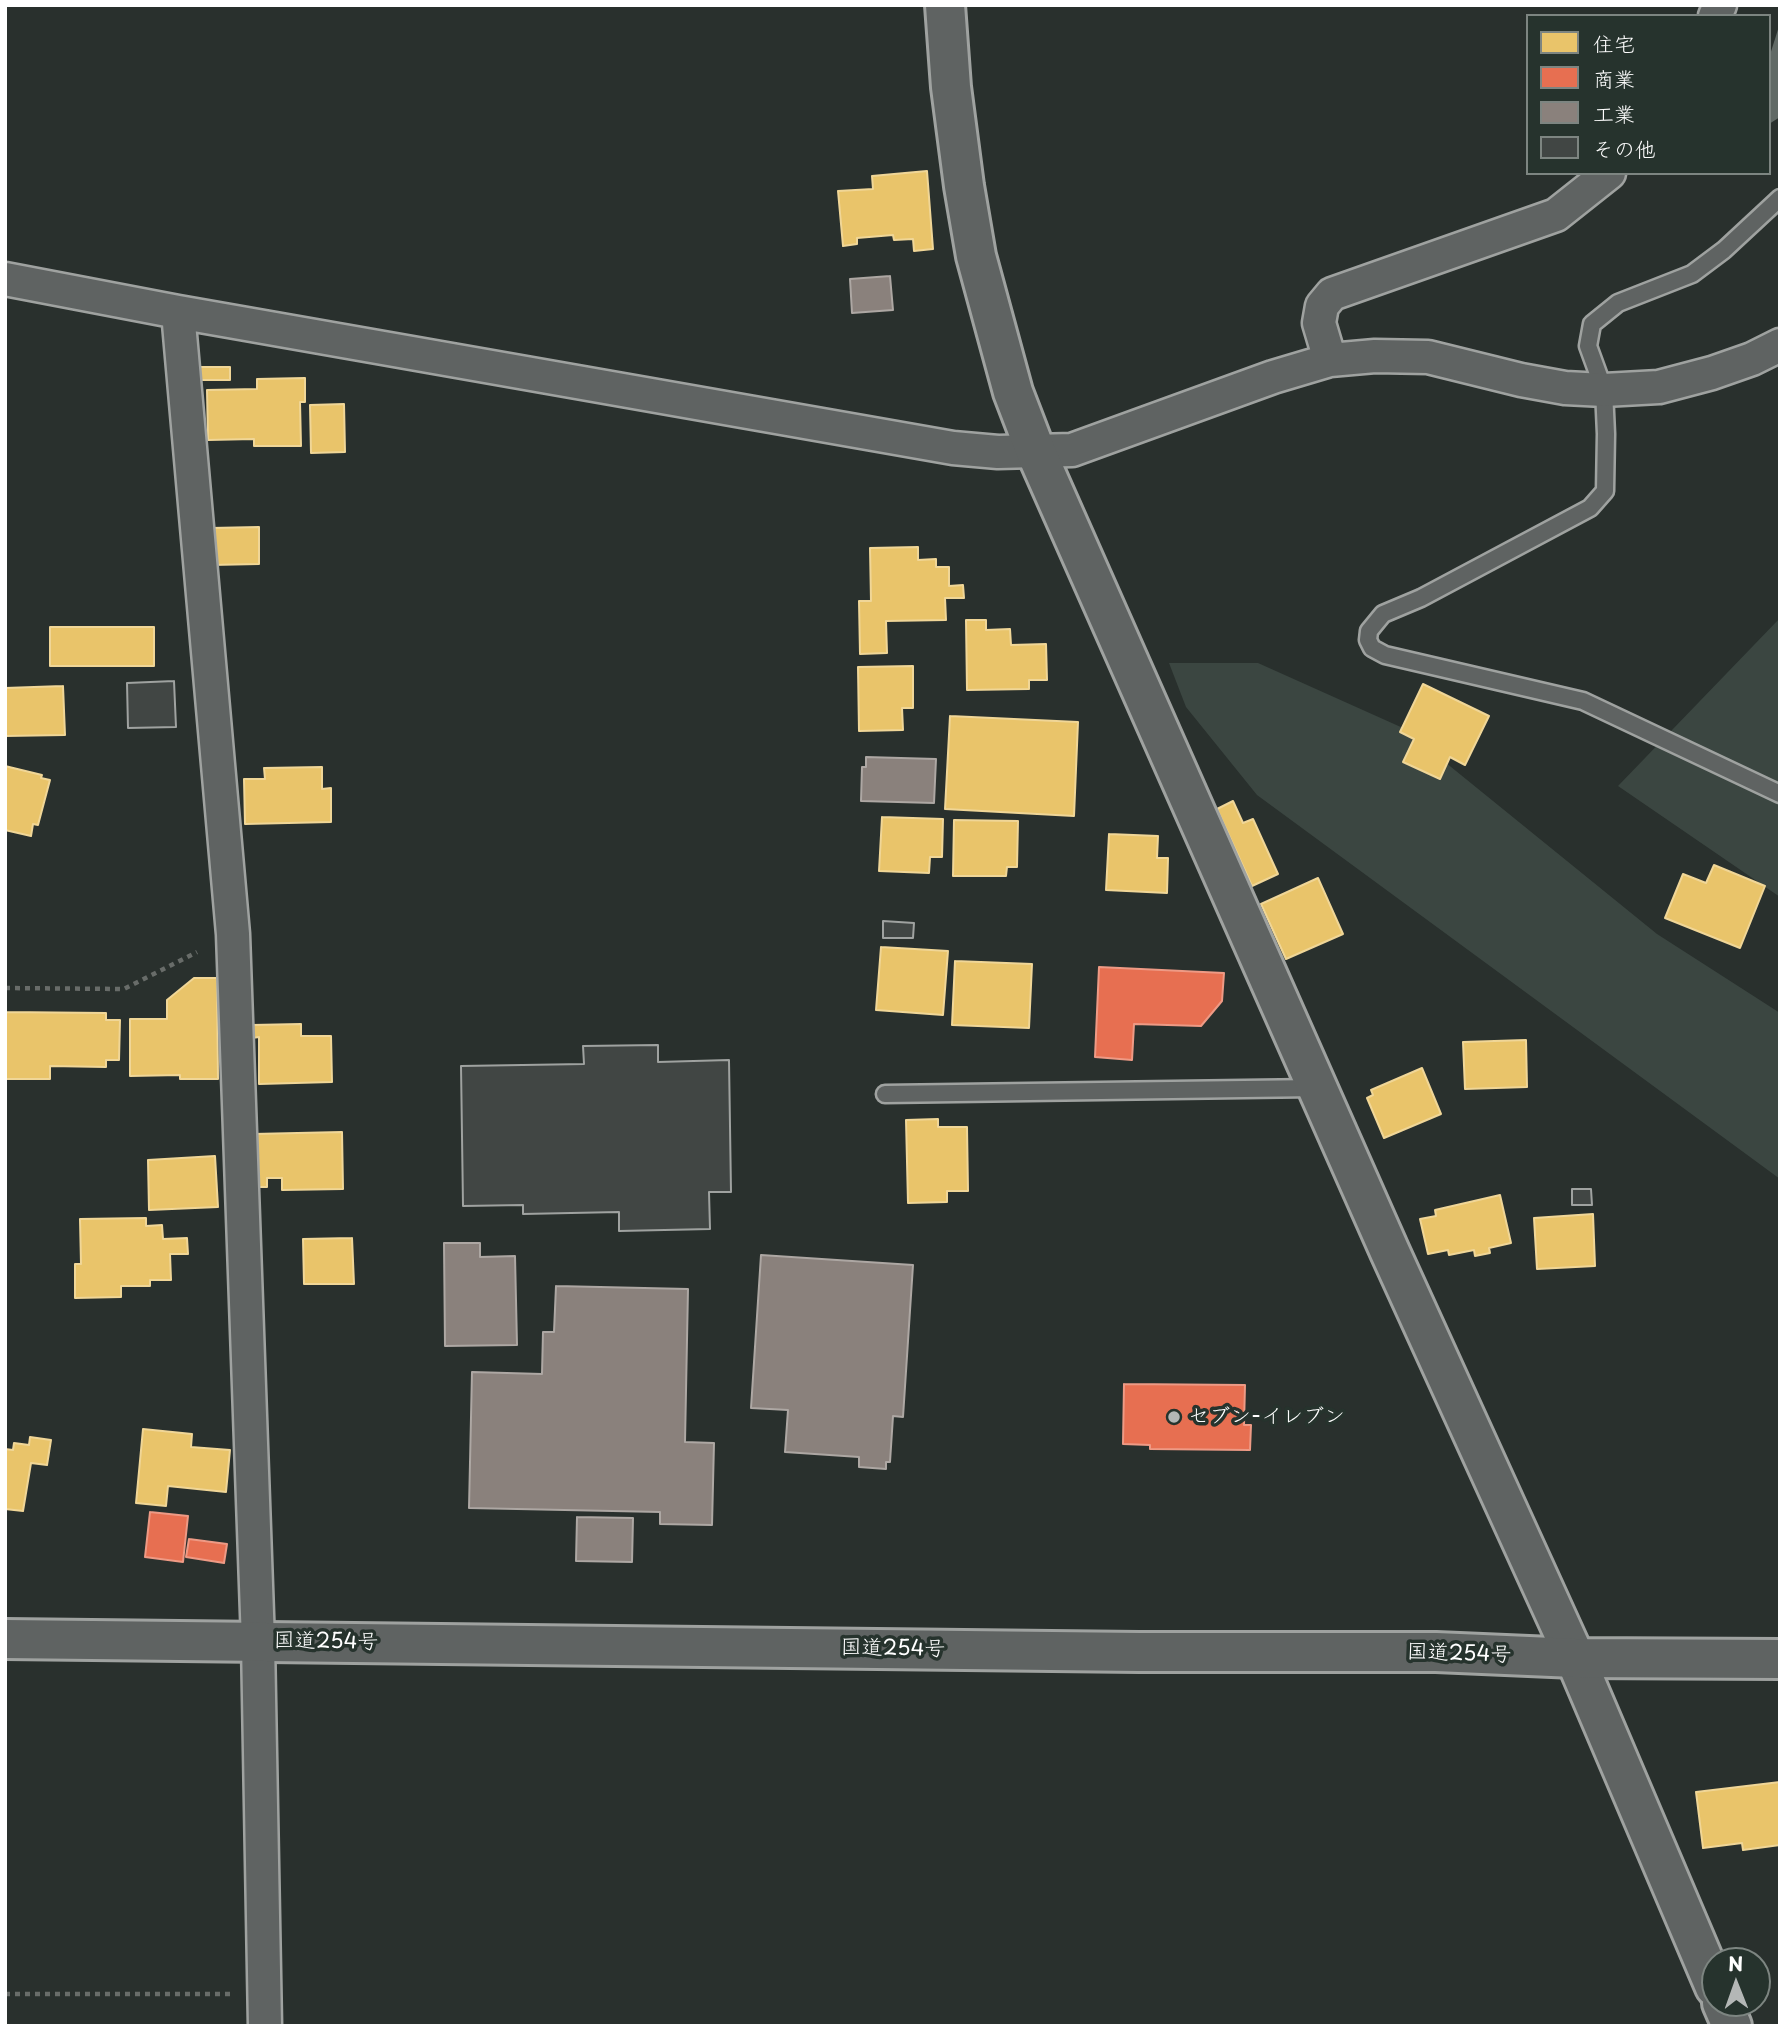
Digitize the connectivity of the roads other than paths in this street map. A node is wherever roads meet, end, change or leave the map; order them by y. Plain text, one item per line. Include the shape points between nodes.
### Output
1 (945, 5) edge
2 (1606, 175) edge
3 (1780, 198) edge
4 (5, 279) edge
5 (178, 312) junction
6 (1780, 345) edge
7 (1330, 360) junction
8 (1604, 390) junction
9 (1036, 452) junction
10 (1780, 794) edge
11 (1319, 1087) junction
12 (885, 1094) dead end
13 (5, 1639) edge
14 (258, 1642) junction
15 (1575, 1658) junction
16 (1780, 1659) edge
17 (1701, 1954) edge
18 (265, 2026) edge

1 - 9 main road via 951,87 976,256 1013,392
2 - 7 street via 1556,215 1332,294 1322,306 1319,323
3 - 8 lane via 1692,274 1618,303 1592,324 1588,346
4 - 5 street
5 - 9 street via 953,448
5 - 14 street via 233,934
6 - 8 street via 1712,373 1659,387
7 - 8 street via 1428,357 1521,380
7 - 9 street via 1072,450
8 - 10 lane via 1605,491 1590,508 1383,614 1369,631 1368,640 1385,655 1583,701
9 - 11 main road
11 - 12 lane
11 - 15 main road
13 - 14 main road, 国道254号
14 - 15 main road, 国道254号 via 1436,1652
14 - 18 street
15 - 16 main road, 国道254号
15 - 17 main road

